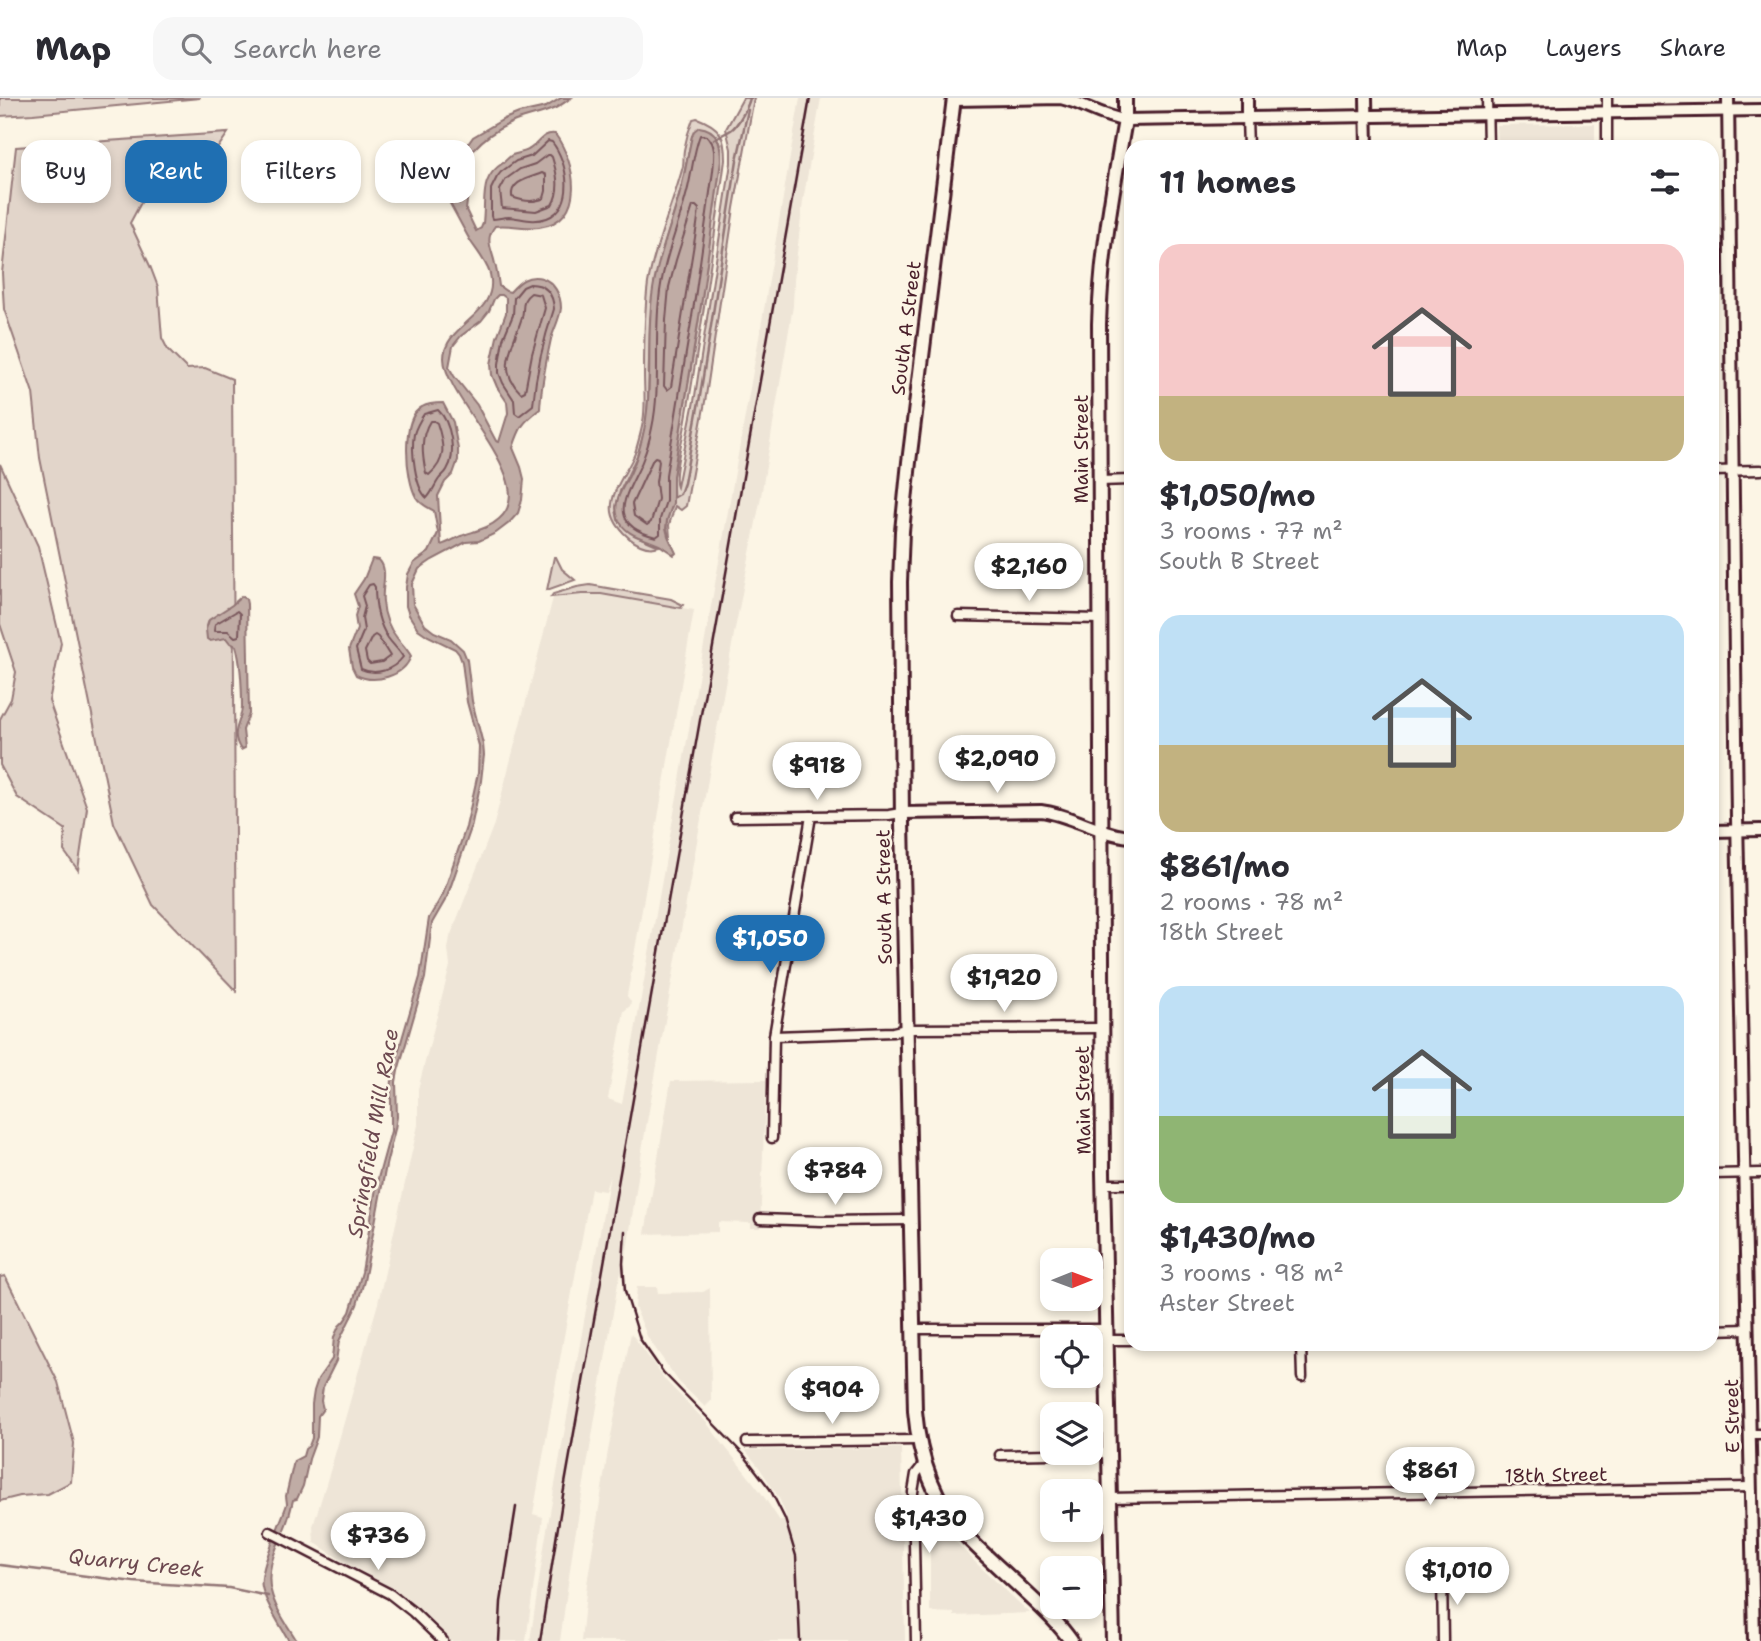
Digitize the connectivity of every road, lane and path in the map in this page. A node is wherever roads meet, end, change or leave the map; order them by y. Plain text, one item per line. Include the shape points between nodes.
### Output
1 (1125, 98) edge
2 (1247, 98) edge
3 (1366, 98) edge
4 (1487, 98) edge
5 (1607, 98) edge
6 (1728, 98) edge
7 (954, 99) edge
8 (1761, 110) edge
9 (1728, 111) junction
10 (1607, 112) junction
11 (1487, 114) junction
12 (1367, 116) junction
13 (1247, 118) junction
14 (1125, 120) junction
15 (1248, 140) edge
16 (1367, 140) edge
17 (1488, 140) edge
18 (1607, 140) edge
19 (1761, 470) edge
20 (1719, 471) edge
21 (1732, 471) junction
22 (1124, 480) edge
23 (1100, 481) junction
24 (958, 616) dead end
25 (1100, 619) junction
26 (901, 813) junction
27 (735, 817) dead end
28 (811, 817) junction
29 (1761, 830) edge
30 (1719, 831) edge
31 (1737, 831) junction
32 (1101, 832) junction
33 (1124, 837) edge
34 (1102, 1028) junction
35 (906, 1030) junction
36 (774, 1036) junction
37 (772, 1138) dead end
38 (1745, 1173) junction
39 (1761, 1173) edge
40 (1719, 1174) edge
41 (1103, 1184) junction
42 (1124, 1184) edge
43 (760, 1219) dead end
44 (909, 1220) junction
45 (913, 1329) junction
46 (1748, 1329) junction
47 (1719, 1330) edge
48 (1106, 1335) junction
49 (1124, 1339) edge
50 (1301, 1351) edge
51 (1302, 1377) dead end
52 (1756, 1434) edge
53 (917, 1440) junction
54 (747, 1442) dead end
55 (1108, 1453) junction
56 (1000, 1455) dead end
57 (924, 1464) junction
58 (1751, 1487) junction
59 (1109, 1498) junction
60 (270, 1532) dead end
61 (1442, 1573) dead end
62 (443, 1641) edge
63 (916, 1641) edge
64 (1071, 1641) edge
65 (1113, 1641) edge
66 (1443, 1641) edge
67 (1754, 1641) edge

1 - 14 main road, Main Street
2 - 13 street
3 - 12 street
4 - 11 street
5 - 10 street
6 - 9 street, E Street
7 - 14 street via 1061,98
7 - 26 main road, South A Street via 902,531
8 - 9 street
9 - 10 street
9 - 21 street, E Street
10 - 11 street
10 - 18 street
11 - 12 street
11 - 17 street
12 - 13 street
12 - 16 street
13 - 14 street
13 - 15 street
14 - 23 main road, Main Street via 1100,282
19 - 21 street
20 - 21 street
21 - 31 street, E Street
22 - 23 street
23 - 25 main road, Main Street
24 - 25 street
25 - 32 main road, Main Street
26 - 28 street
26 - 32 street via 1041,811
26 - 35 main road, South A Street
27 - 28 street
28 - 36 street
29 - 31 street
30 - 31 street
31 - 38 street, E Street
32 - 33 street
32 - 34 main road, Main Street
34 - 35 street
34 - 41 main road, Main Street
35 - 36 street
35 - 44 main road, South A Street
36 - 37 street
38 - 39 street
38 - 40 street
38 - 46 street, E Street
41 - 42 street
41 - 48 main road, Main Street
43 - 44 street
44 - 45 main road, South A Street
45 - 48 street
45 - 53 main road, South A Street
46 - 47 street
46 - 52 street, E Street
48 - 49 street
48 - 55 main road, Main Street
50 - 51 street
52 - 58 street, E Street
53 - 54 street
53 - 57 main road, South A Street
55 - 56 street
55 - 59 main road, Main Street
57 - 63 street via 913,1492
57 - 64 main road, South A Street via 933,1488 963,1533
58 - 59 street, 18th Street
58 - 67 street, E Street
59 - 65 main road, Main Street
60 - 62 street via 390,1594
61 - 66 street

